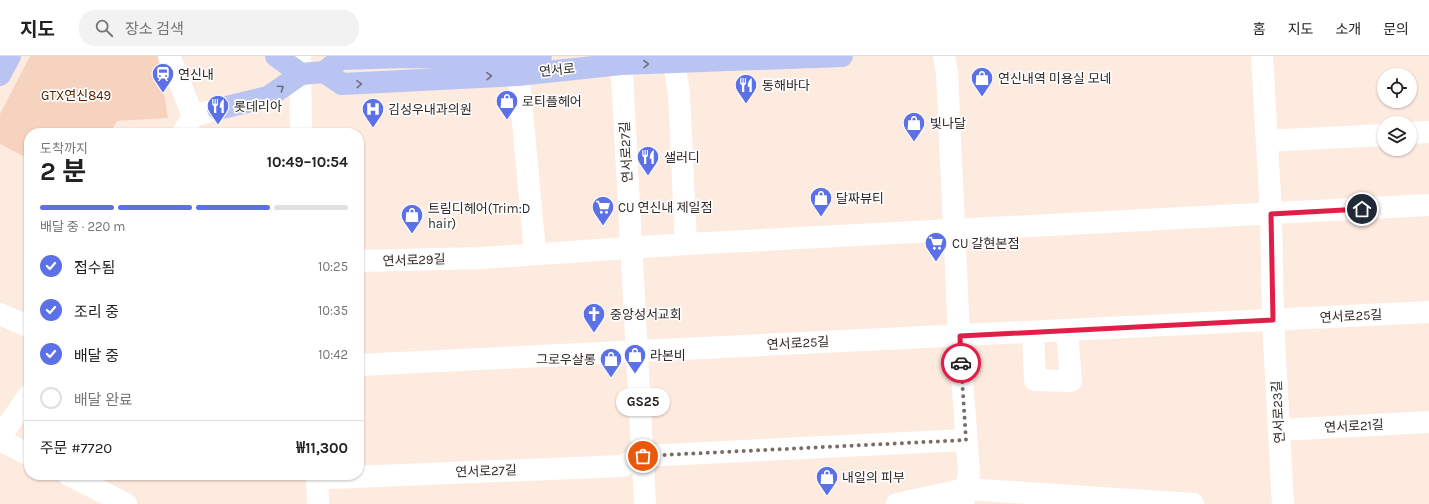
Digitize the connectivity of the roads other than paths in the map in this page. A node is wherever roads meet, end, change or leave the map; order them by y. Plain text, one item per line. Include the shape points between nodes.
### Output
1 (10, 56) edge
2 (169, 56) edge
3 (276, 56) edge
4 (406, 56) edge
5 (541, 56) edge
6 (842, 56) edge
7 (944, 56) edge
8 (1262, 56) edge
9 (621, 60) edge
10 (674, 63) junction
11 (300, 65) edge
12 (324, 72) junction
13 (0, 75) edge
14 (518, 75) junction
15 (218, 109) joint
16 (188, 124) edge
17 (301, 128) edge
18 (1429, 132) edge
19 (1417, 133) edge
20 (1377, 135) edge
21 (1267, 142) junction
22 (1418, 205) edge
23 (1271, 214) junction
24 (954, 231) junction
25 (686, 244) junction
26 (632, 247) junction
27 (535, 253) junction
28 (364, 261) edge
29 (1429, 312) edge
30 (0, 314) edge
31 (1273, 320) junction
32 (24, 325) edge
33 (1067, 331) junction
34 (1033, 333) junction
35 (960, 336) junction
36 (637, 351) junction
37 (364, 365) edge
38 (24, 403) edge
39 (1429, 422) edge
40 (1279, 430) junction
41 (0, 439) edge
42 (966, 440) junction
43 (24, 452) edge
44 (643, 456) junction
45 (364, 477) edge
46 (79, 480) edge
47 (317, 480) edge
48 (964, 496) edge
49 (126, 504) edge
50 (318, 504) edge
51 (645, 504) edge
52 (897, 504) edge
53 (1193, 504) edge
54 (1283, 504) edge

1 - 13 main road
2 - 16 street
3 - 11 main road
4 - 5 main road, 연서로 via 516,59
4 - 12 main road, 연서로 via 341,59
6 - 10 main road, 연서로
7 - 24 street via 947,73
8 - 21 street, 연서로23길
9 -> 10 main road, 연서로
9 - 14 main road, 연서로
9 - 26 street, 연서로27길
10 - 25 street via 679,93
11 - 12 main road
15 -> 11 main road via 268,97
11 - 17 street
12 -> 14 main road, 연서로 via 342,84
14 - 27 street
15 - 16 street
18 - 19 street
20 - 21 street
21 - 23 street, 연서로23길
22 - 23 street
23 - 24 street
23 - 31 street, 연서로23길
24 - 25 street
24 - 35 street
25 - 26 street
26 - 27 street
26 - 36 street, 연서로27길
27 - 28 street, 연서로29길
29 - 31 street, 연서로25길
30 - 32 street
31 - 33 street, 연서로25길
31 - 40 street, 연서로23길
33 - 34 street, 연서로25길
33 - 34 street via 1071,381 1035,380
34 - 35 street, 연서로25길
35 - 36 street, 연서로25길
35 - 42 street
36 - 37 street
36 - 44 street, 연서로27길
38 - 41 street
39 - 40 street, 연서로21길
40 - 54 street, 연서로23길
41 - 43 street
42 - 44 street, 연서로27길
42 - 48 street via 969,473
44 - 45 street, 연서로27길 via 622,466
44 - 51 street, 연서로27길
46 - 49 street
47 - 50 street
48 - 52 street
48 - 53 street

